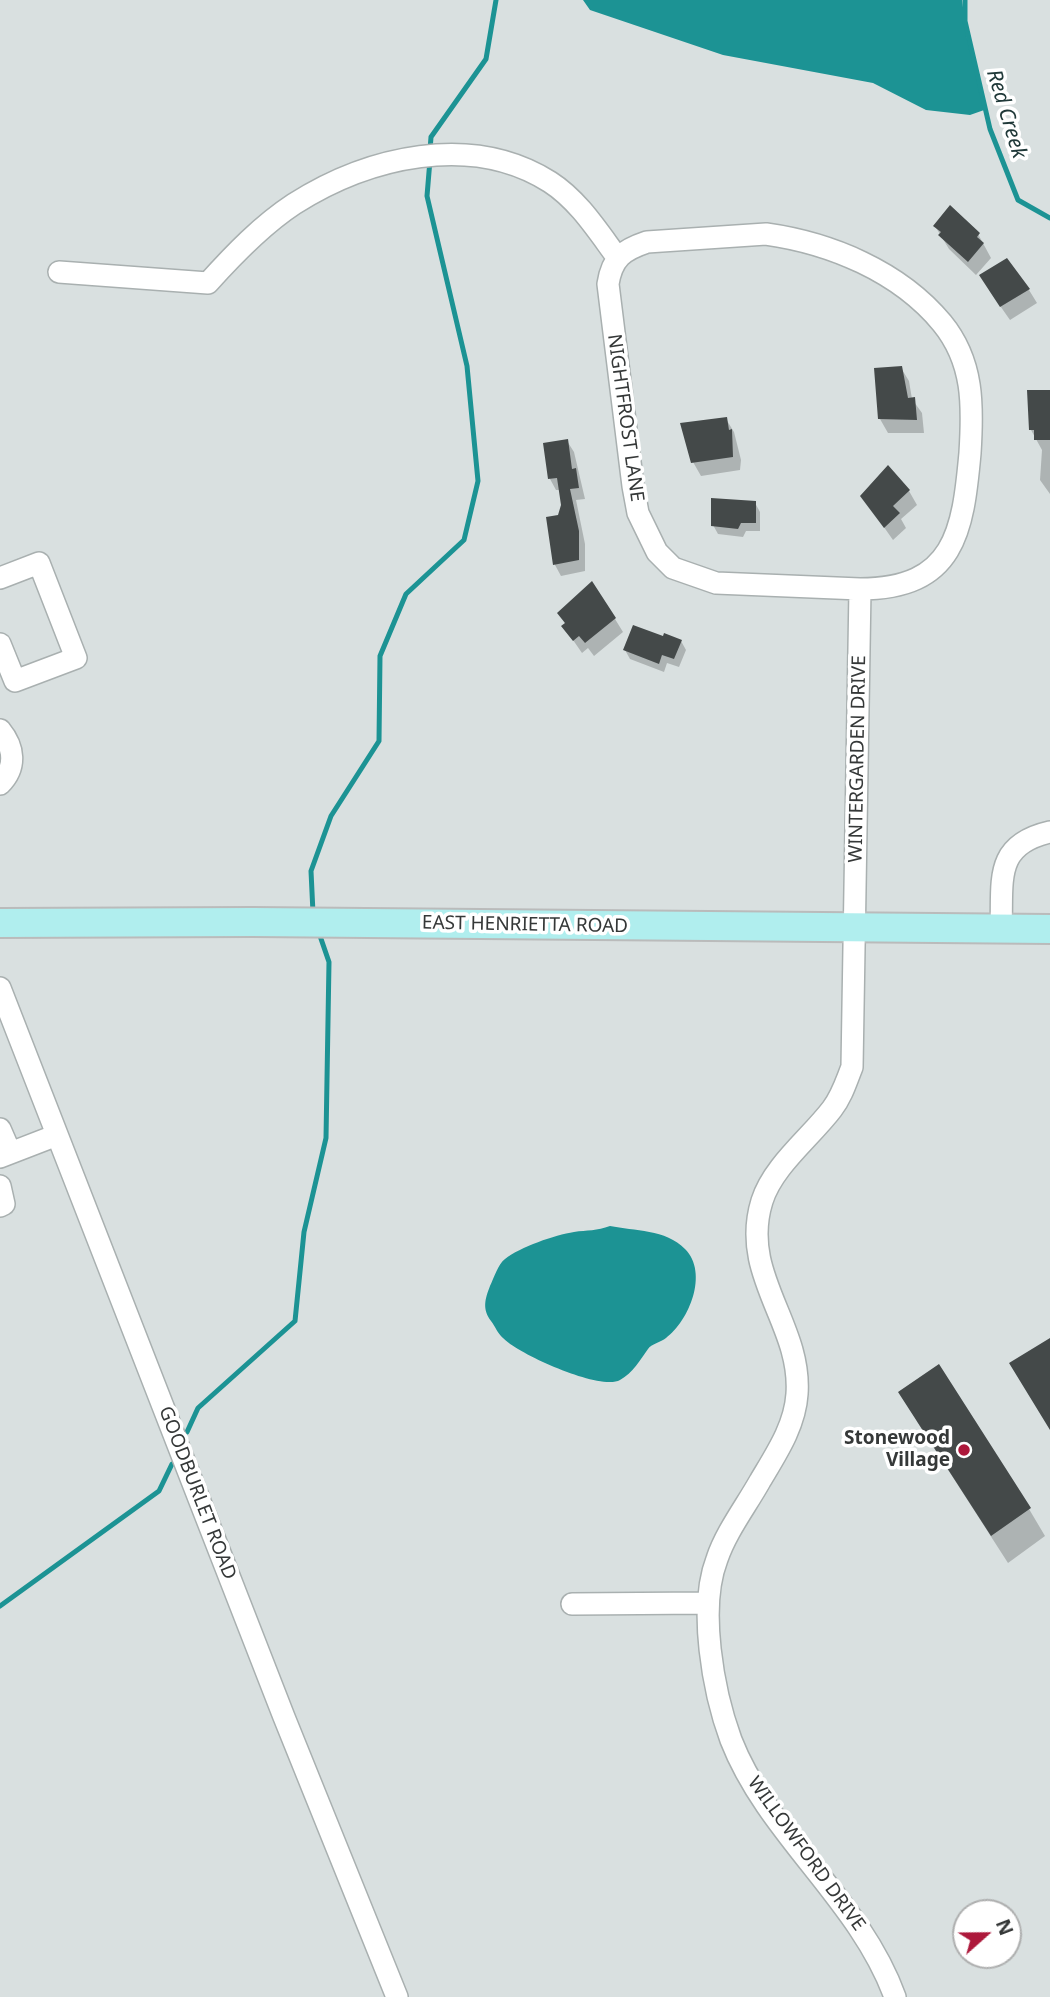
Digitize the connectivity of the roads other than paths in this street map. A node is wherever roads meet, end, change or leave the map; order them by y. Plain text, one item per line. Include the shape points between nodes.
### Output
1 (617, 257) junction
2 (59, 272) dead end
3 (0, 578) edge
4 (860, 589) junction
5 (0, 644) edge
6 (0, 730) edge
7 (0, 784) edge
8 (1050, 832) edge
9 (0, 923) edge
10 (855, 928) junction
11 (1001, 929) junction
12 (1050, 929) edge
13 (2, 1001) edge
14 (0, 1129) edge
15 (57, 1135) junction
16 (5, 1155) edge
17 (0, 1186) edge
18 (0, 1206) edge
19 (708, 1603) junction
20 (572, 1604) dead end
21 (397, 1997) edge
22 (895, 1997) edge

1 - 2 street via 576,204 522,167 490,157 427,156 375,166 334,181 257,234 208,283
1 - 4 street, NIGHTFROST LANE via 608,284 633,486 638,513 657,552 673,568 716,583
1 - 4 street, NIGHTFROST LANE via 629,248 669,238 766,234 806,240 883,274 942,323 958,347 972,391 960,529 946,553 921,576 882,589
3 - 5 street via 39,563 76,657 15,681
4 - 10 street, WINTERGARDEN DRIVE
6 - 7 street via 8,740 13,761
8 - 11 street via 1021,843 1004,862
9 - 10 main road, EAST HENRIETTA ROAD
10 - 11 main road, EAST HENRIETTA ROAD
10 - 19 street, WILLOWFORD DRIVE via 852,1067 832,1109 771,1182 757,1222 761,1274 793,1354 797,1395 792,1418 718,1556
11 - 12 main road, EAST HENRIETTA ROAD
13 - 15 street, GOODBURLET ROAD
14 - 16 street
15 - 16 street
15 - 21 street, GOODBURLET ROAD
17 - 18 street via 4,1204
19 - 20 street
19 - 22 street, WILLOWFORD DRIVE via 724,1718 743,1765 869,1943

